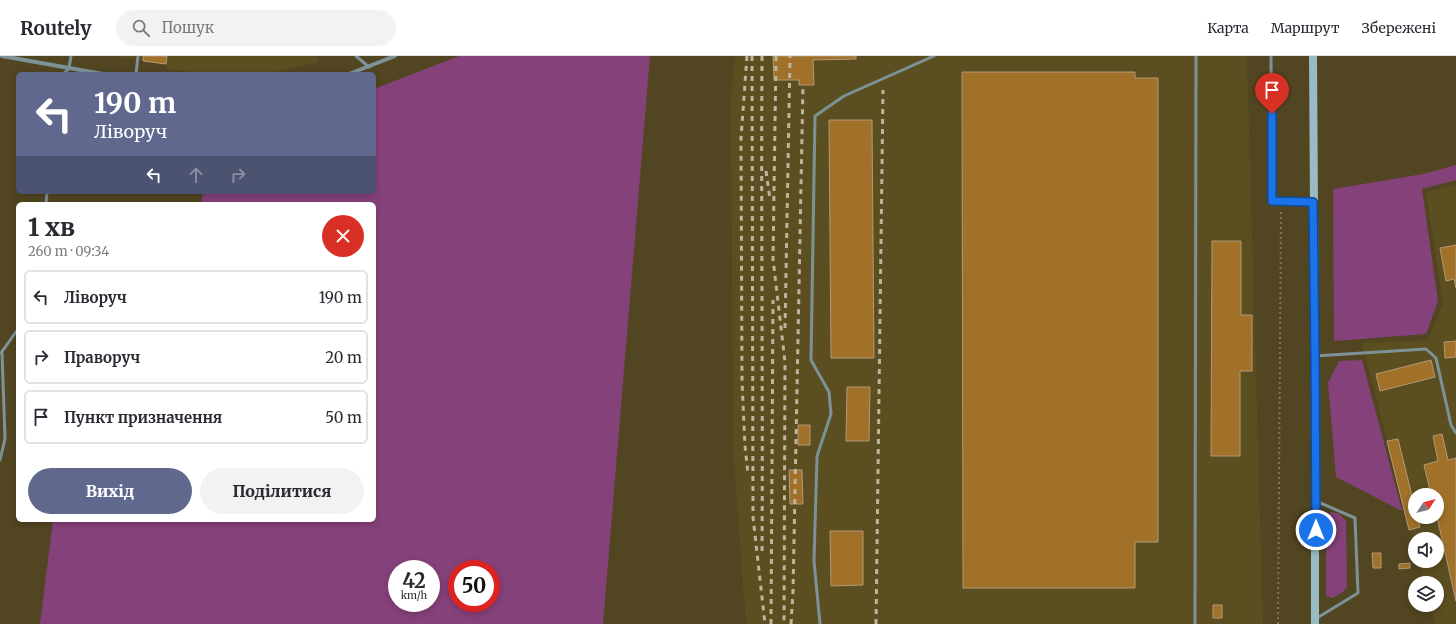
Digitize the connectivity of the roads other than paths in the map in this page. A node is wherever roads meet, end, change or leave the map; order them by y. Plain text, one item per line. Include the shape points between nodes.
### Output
1 (2, 56) edge
2 (71, 56) edge
3 (138, 56) edge
4 (356, 56) edge
5 (395, 56) edge
6 (934, 56) edge
7 (1196, 56) edge
8 (1271, 56) edge
9 (1313, 56) edge
10 (369, 67) junction
11 (69, 68) junction
12 (66, 72) edge
13 (92, 72) edge
14 (136, 72) edge
15 (355, 72) edge
16 (1313, 202) junction
17 (16, 332) edge
18 (1, 353) edge
19 (1315, 356) junction
20 (1456, 433) edge
21 (0, 460) edge
22 (1316, 501) junction
23 (1315, 621) edge
24 (820, 624) edge
25 (1195, 624) edge

1 - 11 street
2 - 11 lane
3 - 14 lane
4 - 10 lane
5 - 10 street
6 - 24 lane via 844,96 815,116 811,360 829,392 831,414 817,456 814,561
7 - 25 lane
8 - 16 lane via 1272,201
9 - 16 main road
10 - 15 street
11 - 12 lane
11 - 13 street
16 - 19 main road
17 - 18 lane
18 - 21 lane via 5,439
19 - 20 lane via 1426,349 1436,358 1451,425
19 - 22 main road
22 - 23 main road
22 - 23 lane via 1355,518 1358,593

